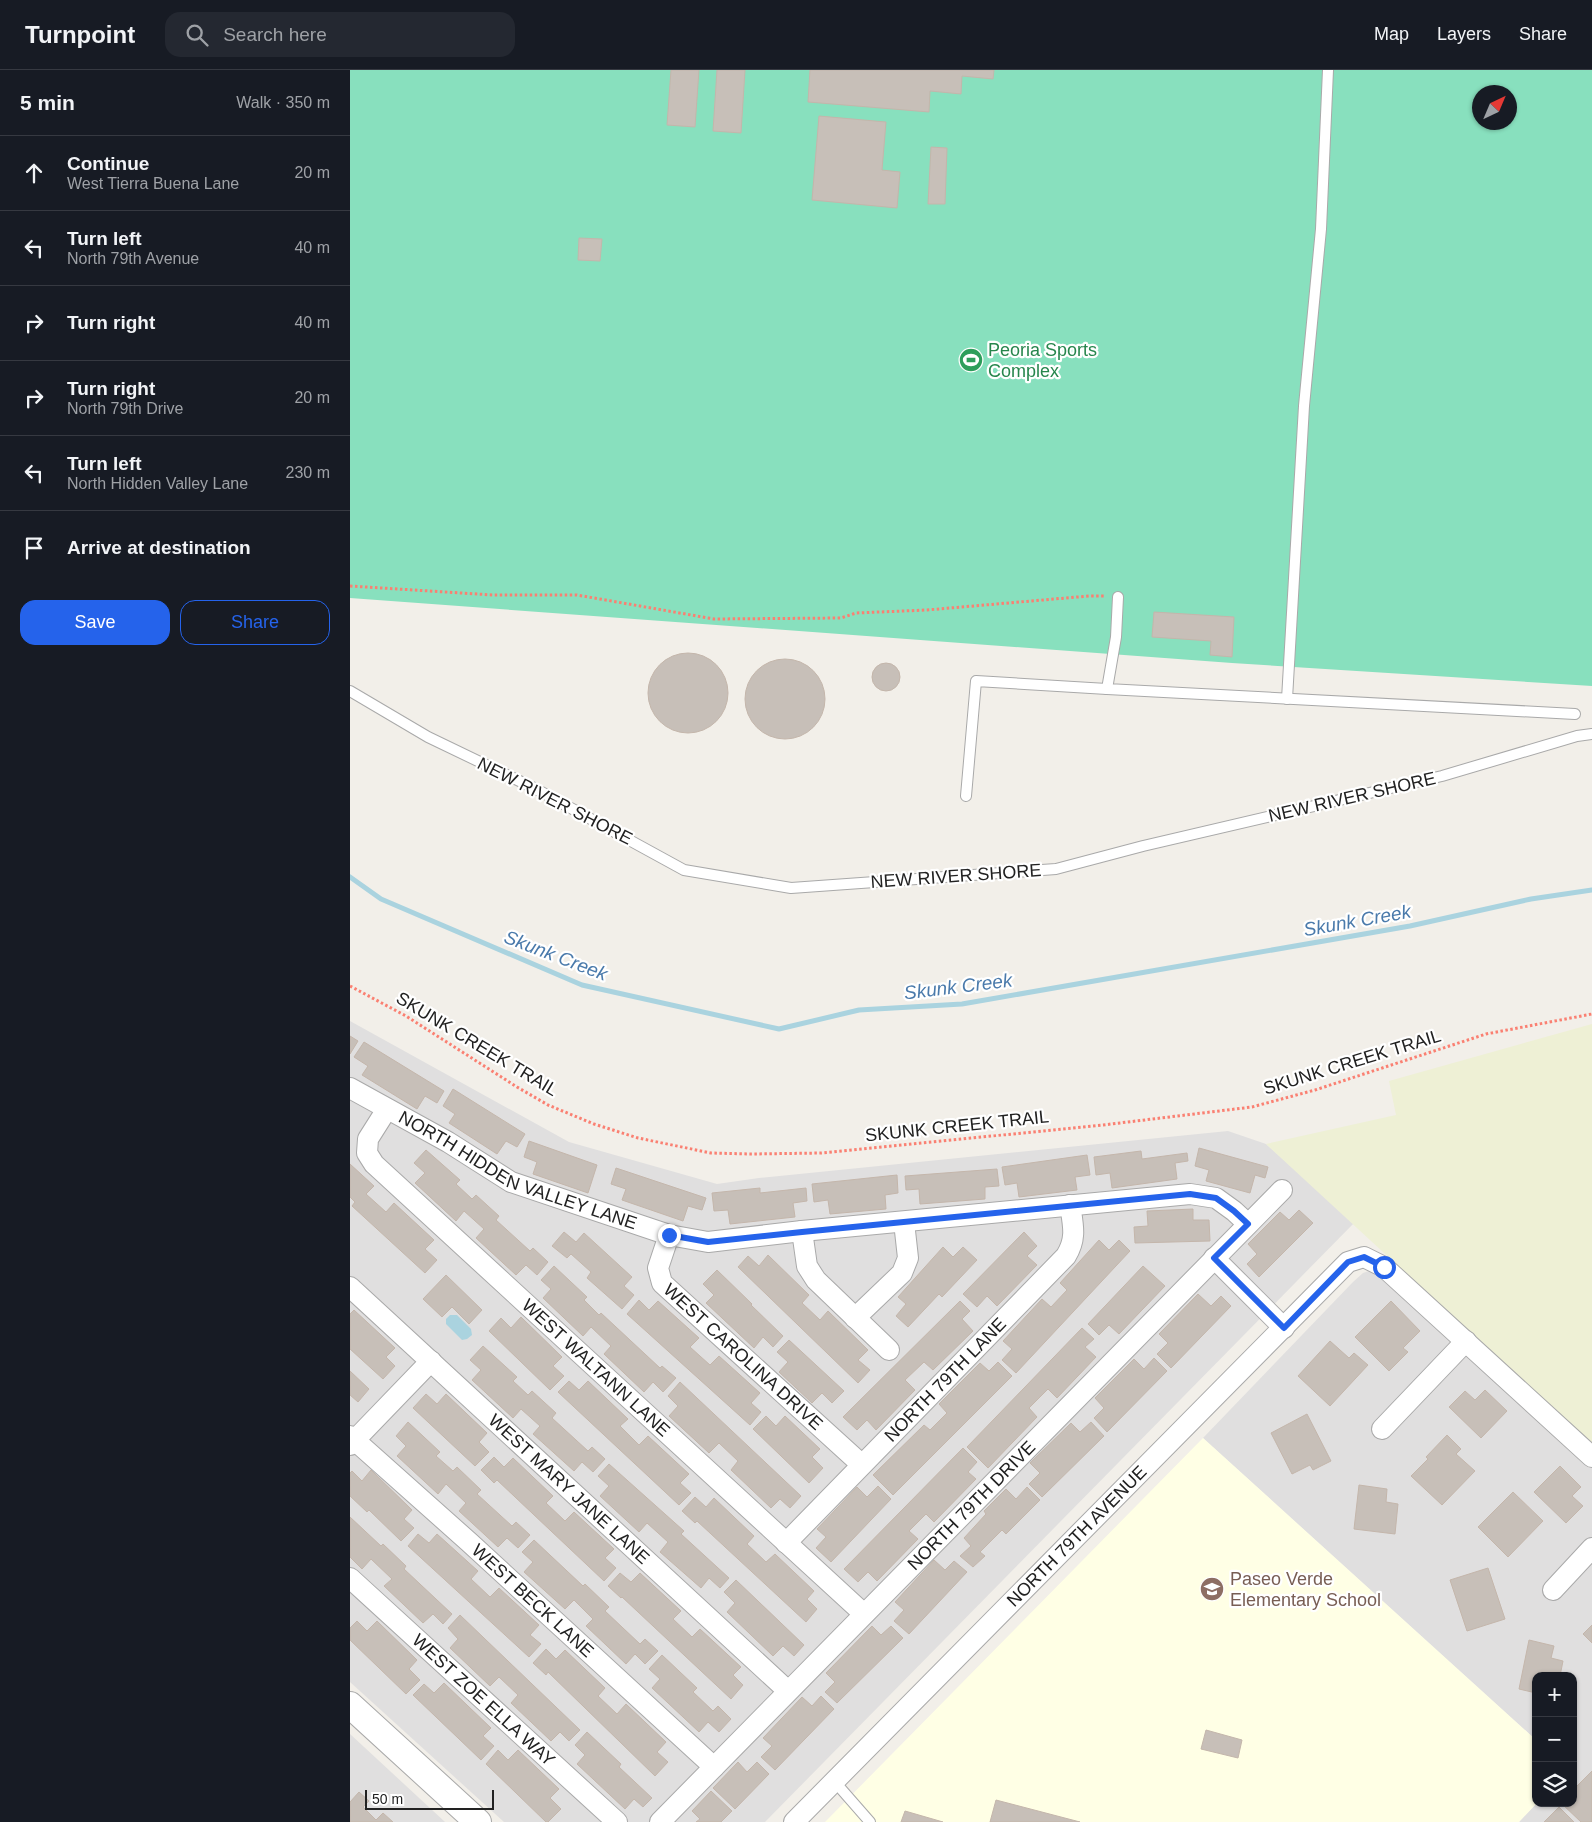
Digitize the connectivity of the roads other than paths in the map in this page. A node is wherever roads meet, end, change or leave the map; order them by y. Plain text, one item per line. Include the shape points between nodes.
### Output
1 (1328, 70) edge
2 (1118, 597) road end
3 (1107, 689) junction
4 (350, 691) edge
5 (1287, 699) junction
6 (1575, 714) dead end
7 (1592, 734) edge
8 (966, 796) dead end
9 (350, 1088) edge
10 (386, 1109) junction
11 (1282, 1190) dead end
12 (1070, 1205) junction
13 (904, 1222) junction
14 (1248, 1224) junction
15 (802, 1232) junction
16 (669, 1235) junction
17 (1214, 1258) junction
18 (350, 1287) edge
19 (855, 1318) junction
20 (1284, 1328) junction
21 (1466, 1342) junction
22 (889, 1350) dead end
23 (431, 1361) junction
24 (1382, 1429) dead end
25 (352, 1440) edge
26 (1592, 1457) edge
27 (861, 1464) junction
28 (786, 1543) junction
29 (1592, 1548) edge
30 (350, 1578) edge
31 (1553, 1590) dead end
32 (864, 1614) junction
33 (788, 1691) junction
34 (350, 1705) edge
35 (714, 1767) junction
36 (835, 1782) junction
37 (478, 1822) edge
38 (617, 1822) edge
39 (660, 1822) edge
40 (794, 1822) edge
41 (870, 1822) edge

1 - 5 lane via 1321,229 1304,406
2 - 3 lane via 1116,637
3 - 5 lane
3 - 8 lane via 976,681
4 - 7 lane, NEW RIVER SHORE via 428,737 536,789 684,870 791,888 1056,869 1442,776
5 - 6 lane
9 - 10 street, NORTH HIDDEN VALLEY LANE
10 - 16 street, NORTH HIDDEN VALLEY LANE via 512,1182
10 - 28 street, WEST WALTANN LANE via 368,1139 367,1153 374,1164
11 - 14 street, NORTH 79TH DRIVE
12 - 13 street, NORTH HIDDEN VALLEY LANE
12 - 14 street, NORTH HIDDEN VALLEY LANE via 1190,1194 1216,1198
12 - 27 street, NORTH 79TH LANE via 1073,1244 1066,1256
13 - 15 street, NORTH HIDDEN VALLEY LANE
13 - 19 street via 908,1258 902,1273
14 - 17 street, NORTH 79TH DRIVE
15 - 16 street, NORTH HIDDEN VALLEY LANE via 708,1242
15 - 19 street via 807,1266 816,1280
16 - 27 street, WEST CAROLINA DRIVE via 658,1268 662,1283
17 - 20 street
17 - 32 street, NORTH 79TH DRIVE
18 - 23 street, WEST MARY JANE LANE
19 - 22 street
20 - 21 street, NORTH 79TH AVENUE via 1348,1262 1364,1257 1384,1267
20 - 36 street, NORTH 79TH AVENUE
21 - 24 street
21 - 26 street
23 - 25 street
23 - 33 street, WEST MARY JANE LANE
25 - 35 street, WEST BECK LANE via 476,1548
27 - 28 street, NORTH 79TH LANE
28 - 32 street, WEST WALTANN LANE
29 - 31 street
30 - 38 street, WEST ZOE ELLA WAY
32 - 33 street, NORTH 79TH DRIVE
33 - 35 street, NORTH 79TH DRIVE
34 - 37 street
35 - 39 street, NORTH 79TH DRIVE
36 - 40 street, NORTH 79TH AVENUE
36 - 41 lane

